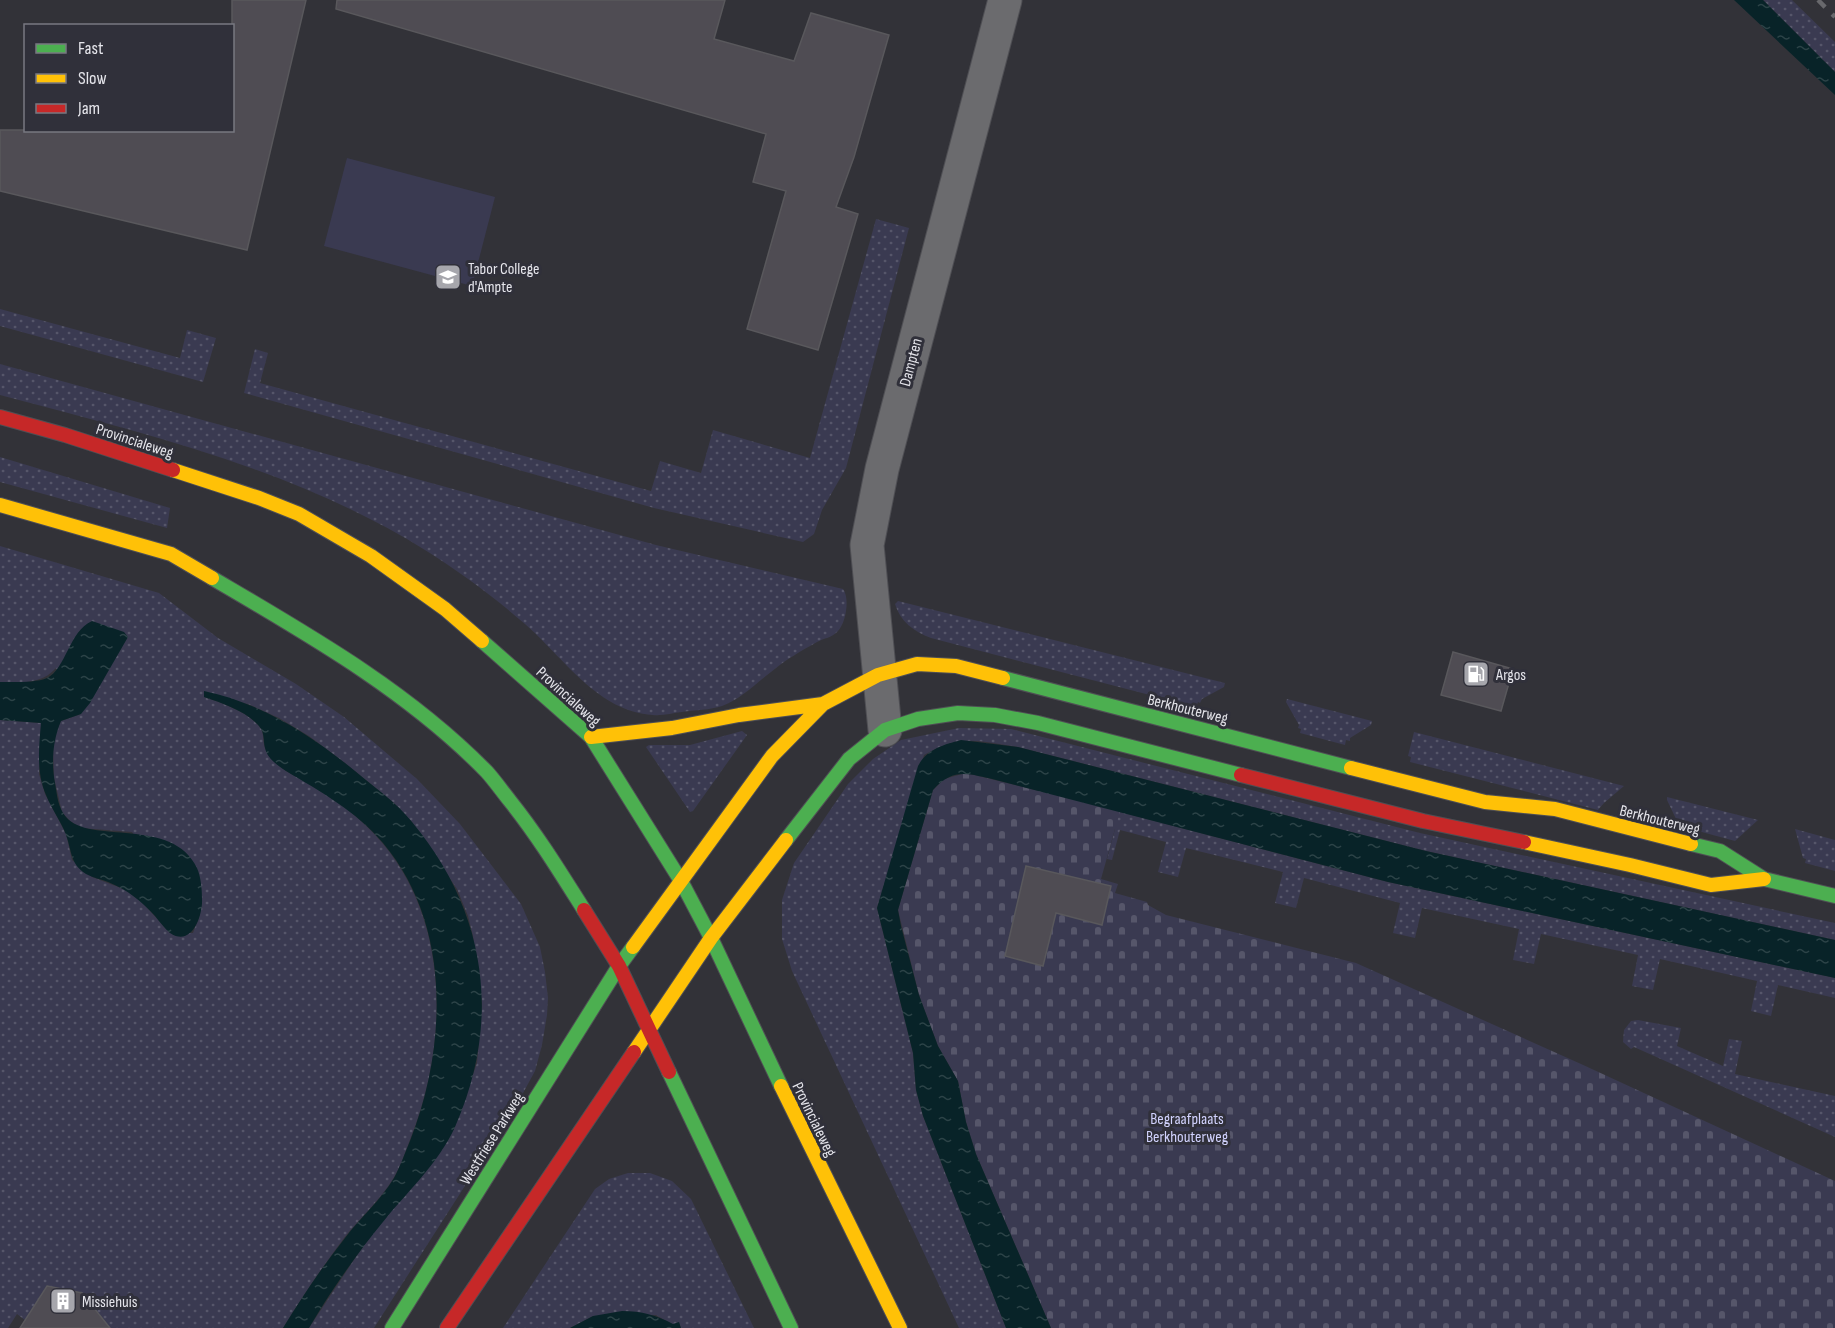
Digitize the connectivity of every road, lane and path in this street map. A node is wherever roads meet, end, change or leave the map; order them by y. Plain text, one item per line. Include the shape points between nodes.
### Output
1 (1005, 0) edge
2 (0, 417) edge
3 (0, 505) edge
4 (878, 675) junction
5 (823, 704) junction
6 (885, 730) junction
7 (591, 737) junction
8 (1764, 879) junction
9 (681, 881) junction
10 (1835, 896) edge
11 (711, 938) junction
12 (619, 966) junction
13 (650, 1030) junction
14 (392, 1328) edge
15 (447, 1328) edge
16 (791, 1328) edge
17 (900, 1328) edge

1 - 4 street, Dampten via 882,469 867,545
2 - 7 main road, Provincialeweg via 259,498 327,529 445,609
3 - 12 main road via 171,554 384,684 488,773 540,839
4 - 5 main road, Berkhouterweg
4 - 6 street, Dampten
4 - 8 main road, Berkhouterweg via 917,664 956,666 1485,802 1555,809 1720,851
5 - 7 main road
5 - 9 main road, Berkhouterweg via 772,756
6 - 8 main road, Berkhouterweg via 918,719 958,713 995,715 1423,821 1711,885
6 - 11 main road, Berkhouterweg via 849,759
7 - 9 main road, Provincialeweg
8 - 10 main road, Berkhouterweg
9 - 11 main road, Provincialeweg
9 - 12 main road, Westfriese Parkweg
11 - 13 main road, Berkhouterweg
11 - 17 main road, Provincialeweg
12 - 13 main road
12 - 14 main road, Westfriese Parkweg
13 - 15 main road
13 - 16 main road

